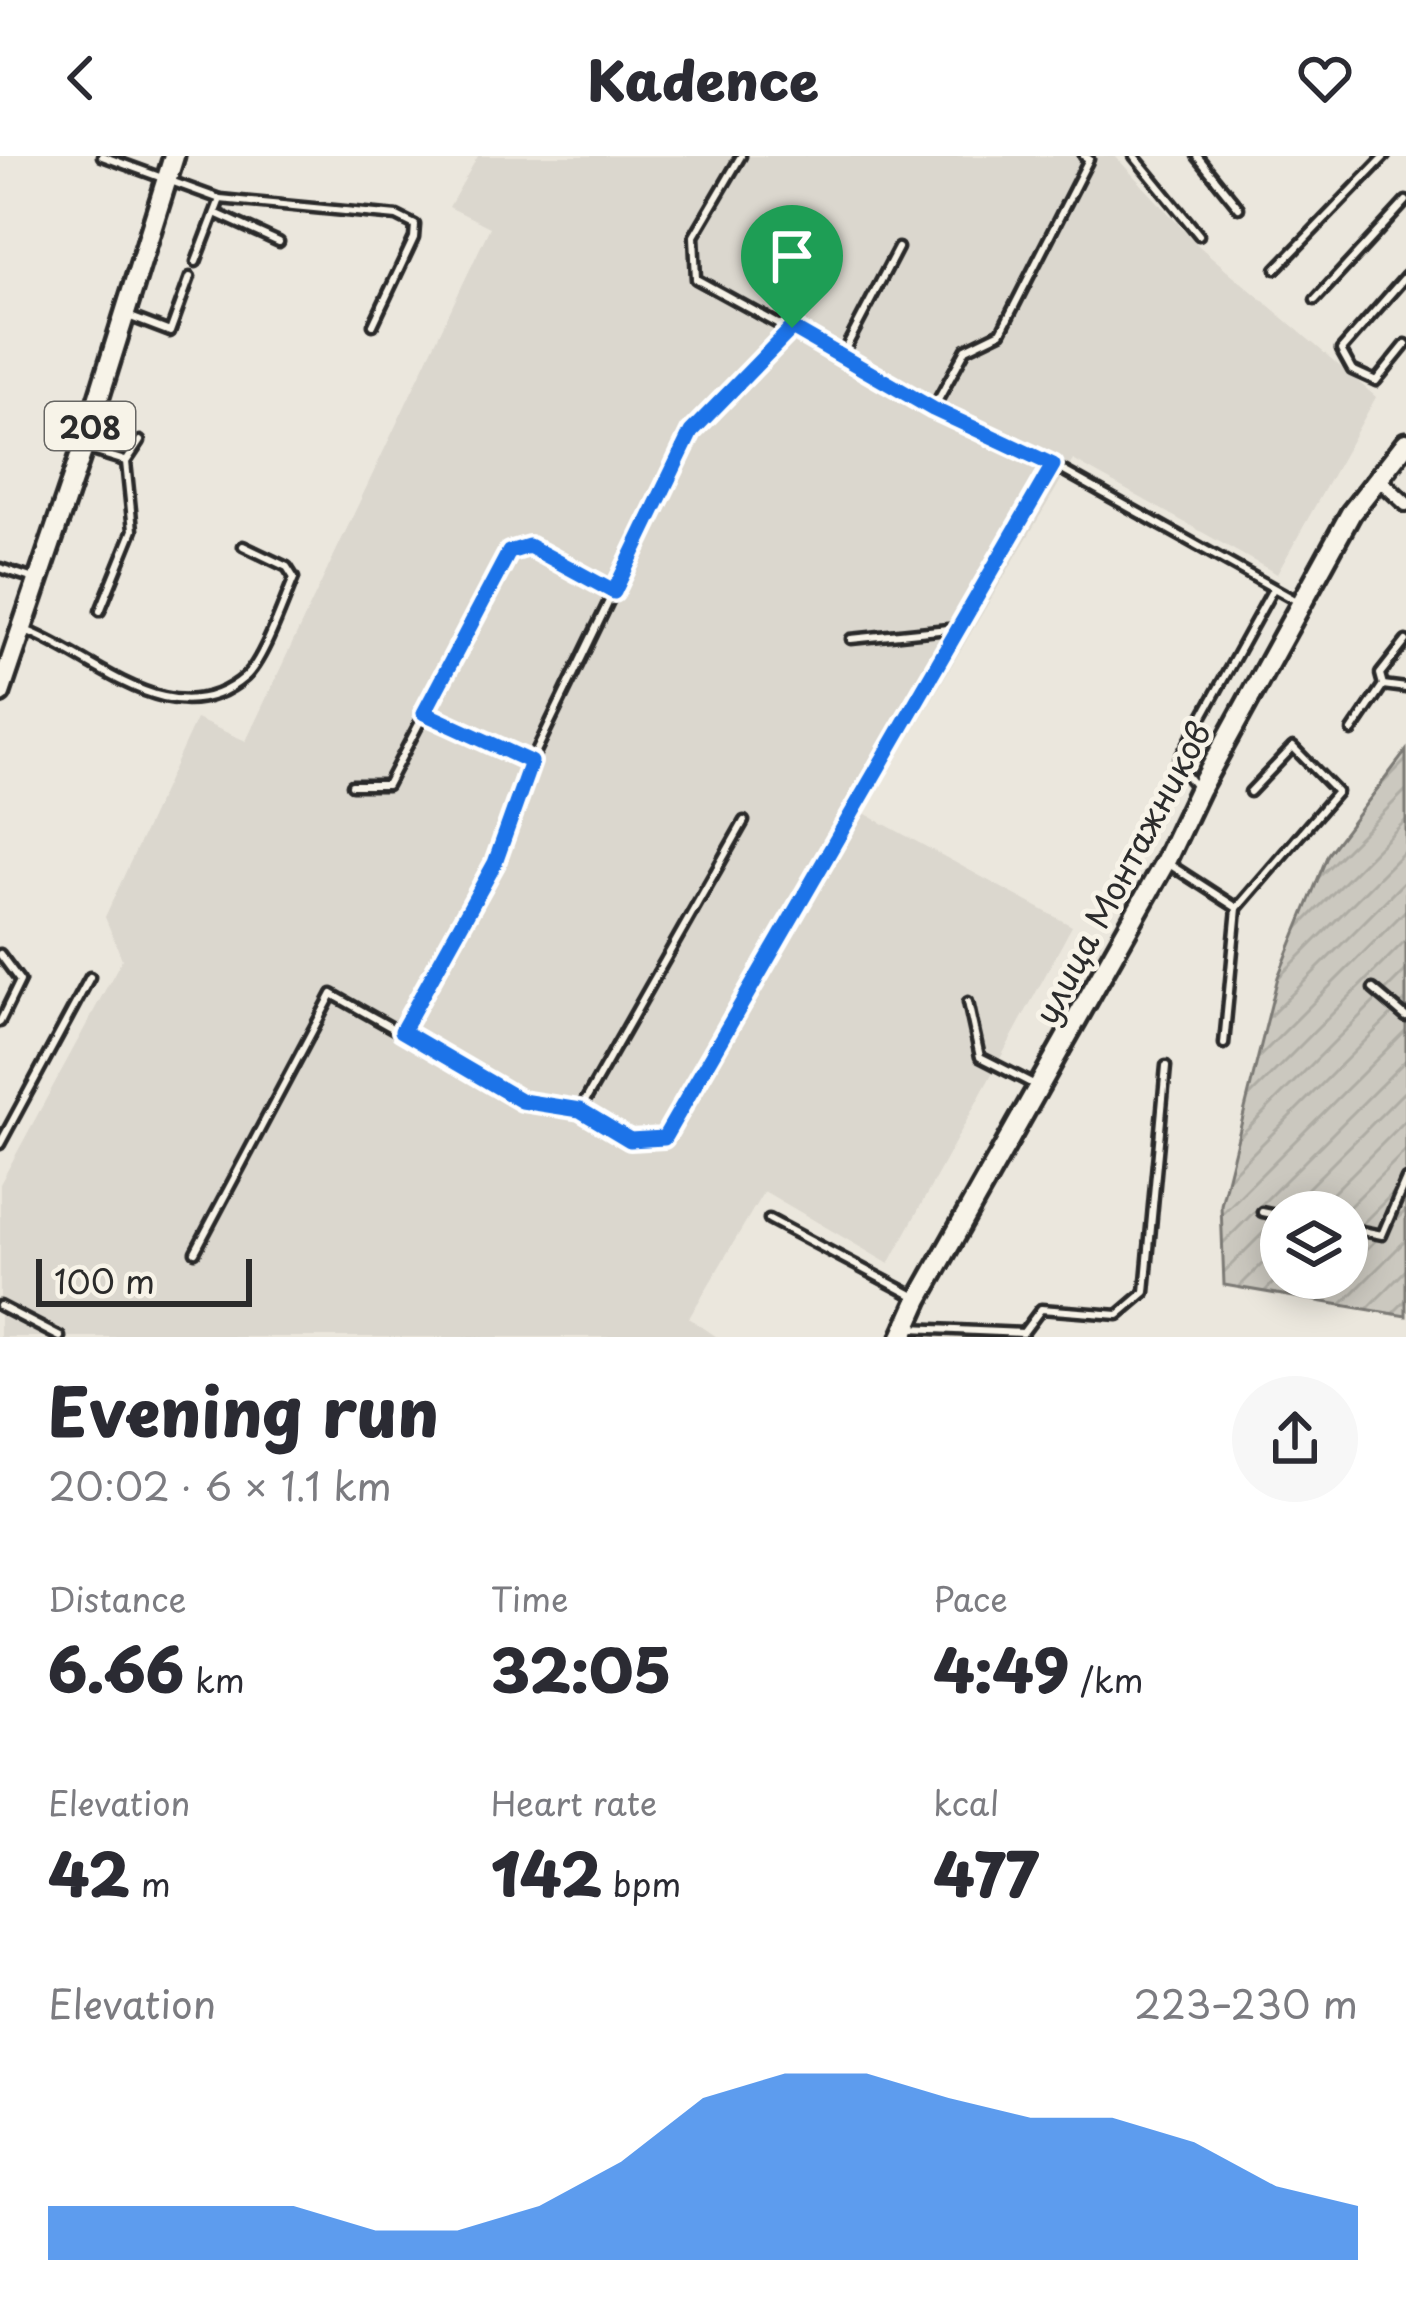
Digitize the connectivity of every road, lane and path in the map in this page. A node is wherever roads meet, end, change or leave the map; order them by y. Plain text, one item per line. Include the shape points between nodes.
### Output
1 (102, 156) edge
2 (174, 156) edge
3 (741, 156) edge
4 (1084, 156) edge
5 (1134, 156) edge
6 (1197, 156) edge
7 (1385, 156) edge
8 (167, 179) junction
9 (220, 199) junction
10 (1406, 201) edge
11 (1239, 208) dead end
12 (215, 213) junction
13 (1199, 235) dead end
14 (279, 242) dead end
15 (898, 248) dead end
16 (196, 262) dead end
17 (1276, 269) dead end
18 (1406, 276) edge
19 (190, 278) dead end
20 (1315, 300) dead end
21 (124, 314) junction
22 (373, 325) dead end
23 (792, 328) junction
24 (1406, 344) edge
25 (841, 357) junction
26 (933, 409) junction
27 (140, 441) dead end
28 (1406, 443) edge
29 (83, 448) junction
30 (126, 462) junction
31 (1053, 465) junction
32 (1378, 478) junction
33 (1406, 504) edge
34 (242, 546) dead end
35 (0, 568) edge
36 (38, 580) junction
37 (1273, 589) junction
38 (614, 592) junction
39 (1300, 603) junction
40 (100, 611) dead end
41 (958, 628) junction
42 (22, 629) junction
43 (851, 639) dead end
44 (1406, 641) edge
45 (1383, 685) junction
46 (1406, 688) edge
47 (0, 693) edge
48 (424, 713) junction
49 (1352, 731) dead end
50 (531, 762) junction
51 (352, 785) dead end
52 (1199, 790) junction
53 (1250, 792) dead end
54 (744, 821) dead end
55 (1166, 862) junction
56 (1237, 908) junction
57 (0, 954) edge
58 (90, 977) dead end
59 (1372, 988) dead end
60 (968, 1002) dead end
61 (1406, 1017) edge
62 (0, 1022) edge
63 (402, 1031) junction
64 (1224, 1044) dead end
65 (1166, 1066) dead end
66 (1039, 1087) junction
67 (580, 1110) junction
68 (0, 1144) edge
69 (1406, 1179) edge
70 (769, 1219) dead end
71 (1368, 1232) edge
72 (195, 1252) dead end
73 (919, 1299) junction
74 (0, 1306) edge
75 (904, 1332) edge
76 (1003, 1334) edge
77 (60, 1337) edge

1 - 8 lane
2 - 8 street, 208
3 - 23 lane via 694,236 696,279
4 - 26 lane via 1001,332 966,349
5 - 13 lane
6 - 11 lane
7 - 17 lane
8 - 9 lane
8 - 21 street, 208
9 - 12 lane
9 - 22 lane via 415,225
10 - 20 lane
12 - 14 lane
12 - 16 lane
15 - 25 lane
18 - 24 lane via 1341,350 1352,370 1376,381
19 - 21 lane via 170,332
21 - 29 street, 208
23 - 25 lane
23 - 38 lane via 691,432
25 - 26 lane
26 - 31 lane
27 - 30 lane
28 - 32 street, улица Монтажников
29 - 30 lane
29 - 36 street, 208
30 - 40 lane via 134,530
31 - 37 lane
31 - 41 lane
32 - 33 street
32 - 39 street, улица Монтажников
34 - 42 lane via 294,578 247,676 223,690 171,701
35 - 36 lane
36 - 42 street, 208
37 - 39 lane
37 - 52 lane via 1177,763
38 - 48 lane via 529,546 509,552
38 - 50 lane
39 - 52 street, улица Монтажников
41 - 43 lane
41 - 67 lane via 664,1138 630,1140
42 - 47 street, 208
44 - 45 lane via 1380,674
45 - 46 lane
45 - 49 lane
48 - 50 lane
48 - 51 lane via 387,785
50 - 63 lane via 495,863
52 - 55 street, улица Монтажников
53 - 56 lane via 1293,747 1337,792
54 - 67 lane
55 - 56 lane
55 - 66 street, улица Монтажников
56 - 64 lane
57 - 62 lane via 20,980
58 - 68 lane
59 - 61 lane
60 - 66 lane via 980,1057
63 - 67 lane via 522,1101
63 - 72 lane via 332,994
65 - 76 lane via 1145,1292 1118,1316 1041,1309 1023,1333
66 - 73 street, улица Монтажников
69 - 71 lane via 1382,1235
70 - 73 lane
73 - 75 street, улица Монтажников
74 - 77 lane
75 - 76 lane

